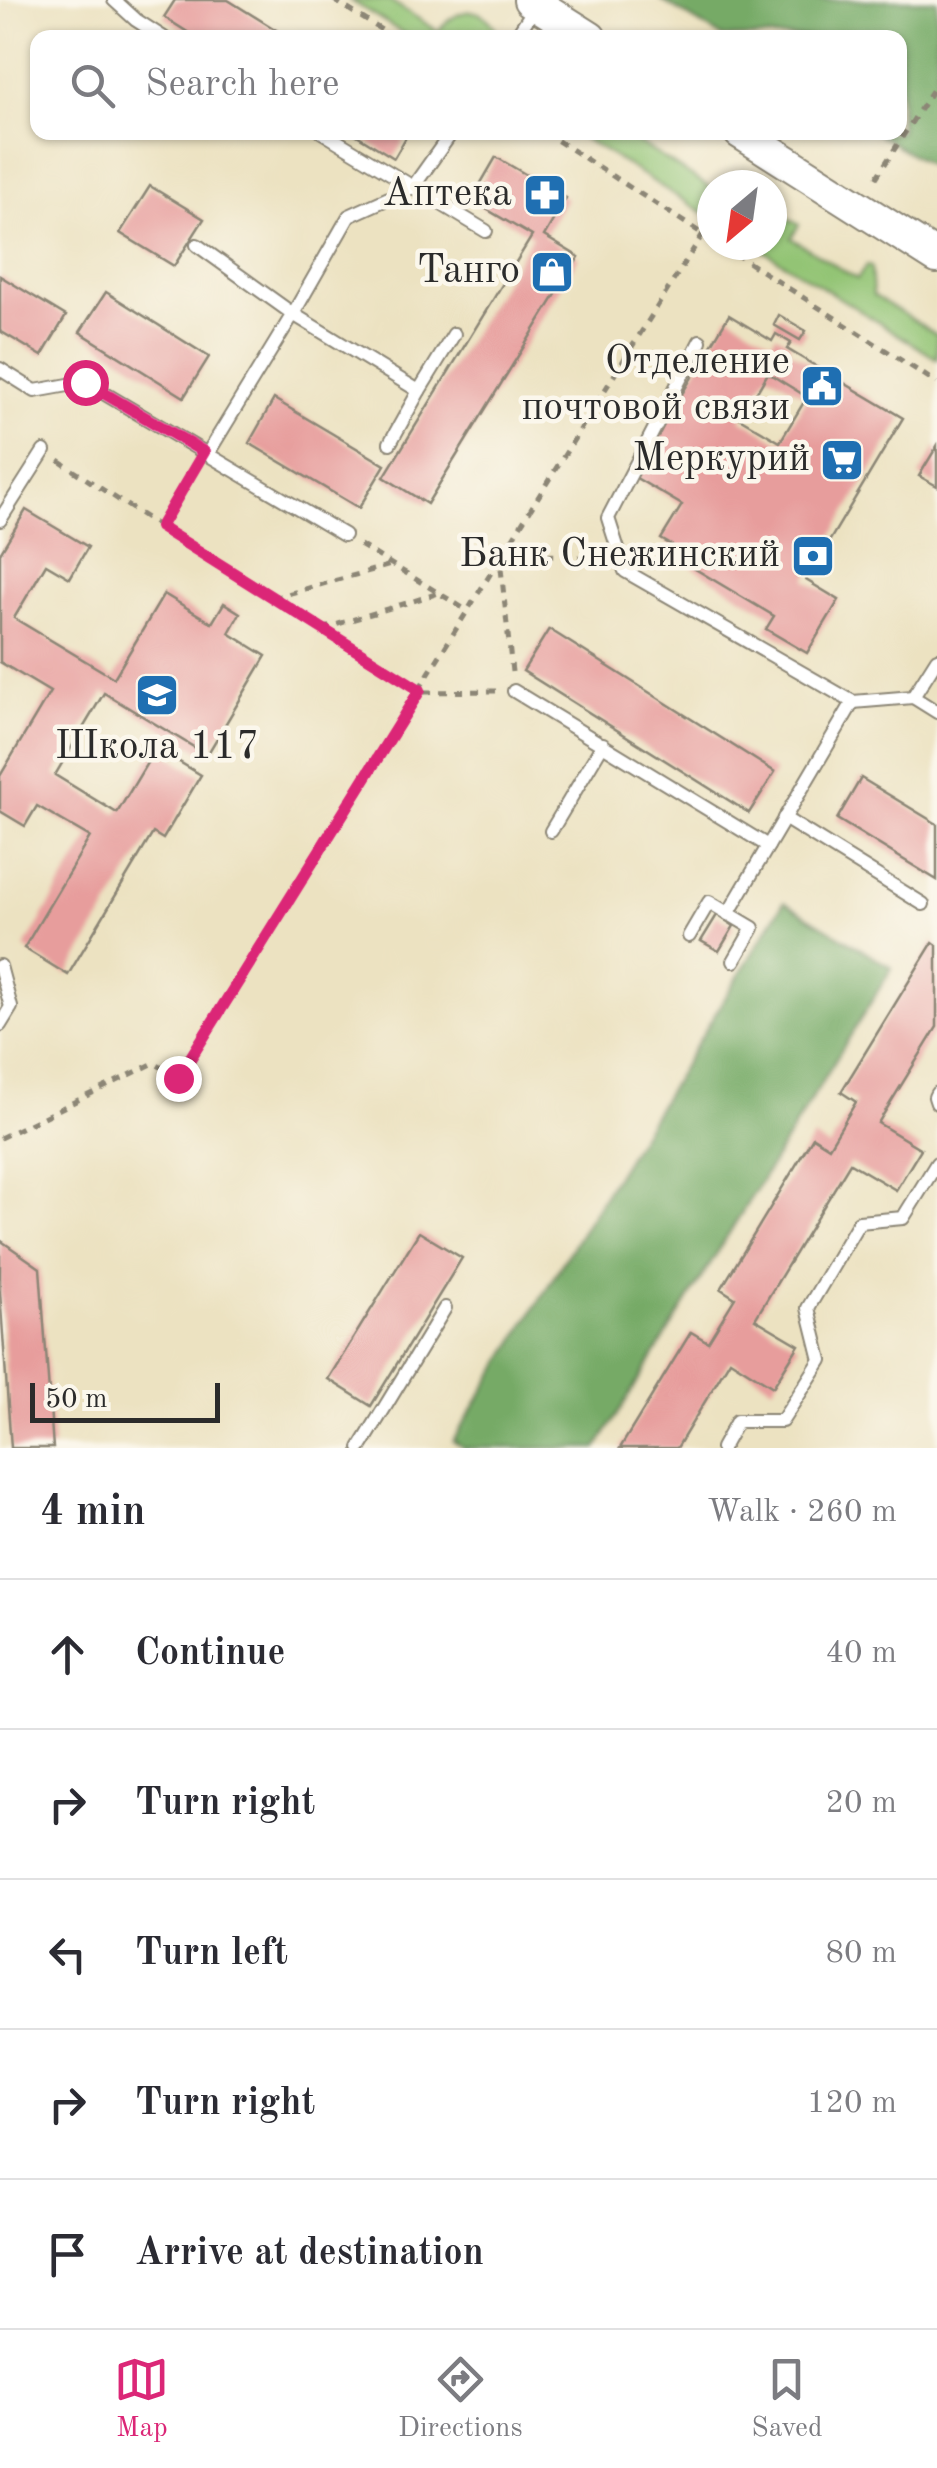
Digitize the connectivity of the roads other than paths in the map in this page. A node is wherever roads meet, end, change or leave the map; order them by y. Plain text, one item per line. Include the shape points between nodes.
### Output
1 (114, 0) edge
2 (533, 2) edge
3 (152, 30) edge
4 (519, 30) edge
5 (577, 30) edge
6 (335, 140) edge
7 (446, 140) edge
8 (753, 140) edge
9 (413, 188) junction
10 (486, 231) dead end
11 (197, 245) dead end
12 (937, 257) edge
13 (293, 314) junction
14 (454, 334) dead end
15 (700, 340) dead end
16 (0, 369) edge
17 (419, 392) junction
18 (390, 442) dead end
19 (44, 451) road end
20 (206, 452) junction
21 (0, 520) edge
22 (344, 535) road end
23 (937, 659) edge
24 (514, 691) road end
25 (913, 697) junction
26 (852, 702) junction
27 (937, 712) edge
28 (603, 744) junction
29 (784, 818) junction
30 (550, 831) dead end
31 (768, 846) junction
32 (924, 904) dead end
33 (728, 914) junction
34 (690, 936) dead end
35 (734, 960) dead end
36 (0, 966) edge
37 (0, 1025) edge
38 (937, 1094) edge
39 (937, 1103) edge
40 (937, 1163) edge
41 (445, 1308) dead end
42 (360, 1448) edge
43 (722, 1448) edge

1 - 3 lane
2 - 4 lane
2 - 5 street
6 - 9 lane
7 - 9 lane
8 - 12 street
9 - 10 lane
9 - 13 lane via 349,216
11 - 13 lane
13 - 17 lane
13 - 20 lane
14 - 17 lane
15 - 26 lane via 608,518 625,571
16 - 20 lane via 35,391 85,382
17 - 18 lane
19 - 21 lane
20 - 22 lane
23 - 25 lane
24 - 28 lane
25 - 26 lane
25 - 27 lane
26 - 29 lane
28 - 30 lane
28 - 31 lane
29 - 31 lane
29 - 32 lane
31 - 33 lane
33 - 34 lane via 709,902
33 - 35 lane via 752,928
36 - 37 lane via 11,1007
38 - 39 lane
40 - 43 lane via 904,1218 859,1222 808,1308 821,1360 782,1422 737,1421
41 - 42 lane

